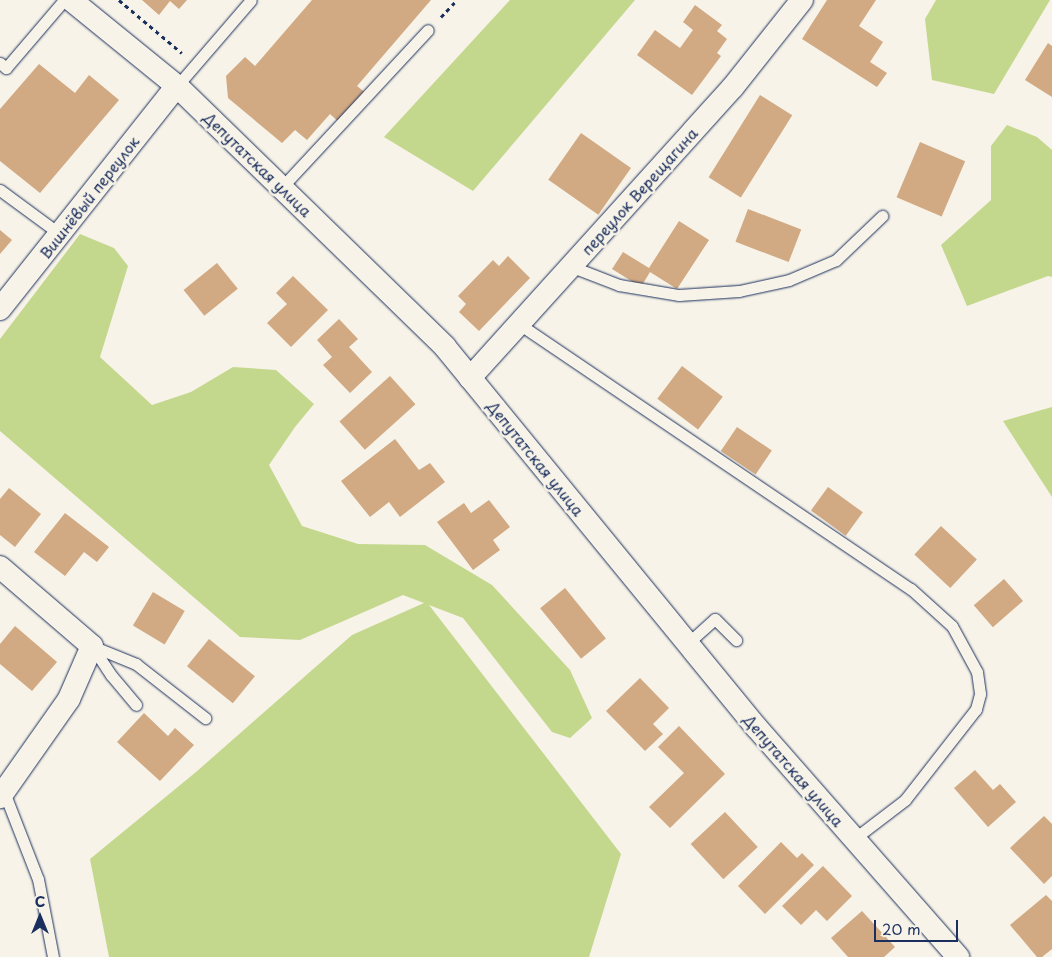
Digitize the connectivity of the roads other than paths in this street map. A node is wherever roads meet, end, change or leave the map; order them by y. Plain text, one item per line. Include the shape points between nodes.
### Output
1 (64, 0) edge
2 (71, 0) edge
3 (251, 0) edge
4 (802, 0) edge
5 (428, 30) dead end
6 (0, 63) edge
7 (177, 86) junction
8 (282, 187) junction
9 (0, 190) edge
10 (882, 216) dead end
11 (60, 234) junction
12 (570, 266) junction
13 (0, 309) edge
14 (519, 324) junction
15 (470, 378) junction
16 (0, 567) edge
17 (736, 640) dead end
18 (688, 643) junction
19 (92, 646) junction
20 (136, 706) dead end
21 (205, 718) dead end
22 (2, 795) edge
23 (854, 839) junction
24 (53, 957) edge
25 (958, 957) edge

1 - 6 lane via 6,68
2 - 7 street, Депутатская улица
3 - 7 lane
4 - 12 street, переулок Верещагина via 733,86
5 - 8 lane
7 - 8 street, Депутатская улица
7 - 11 street, Вишнёвый переулок
8 - 15 street, Депутатская улица via 445,347
9 - 11 lane
10 - 12 lane via 836,260 789,280 739,291 679,295 619,285
11 - 13 street, Вишнёвый переулок
12 - 14 street, переулок Верещагина
14 - 15 street, переулок Верещагина
14 - 23 lane via 911,589 952,626 977,672 980,694 976,709 904,800
15 - 18 street, Депутатская улица
16 - 19 street
17 - 18 lane via 715,619
18 - 23 street, Депутатская улица
19 - 20 lane
19 - 21 lane via 136,664
19 - 22 street via 69,700
22 - 24 lane via 38,879
23 - 25 street, Депутатская улица

